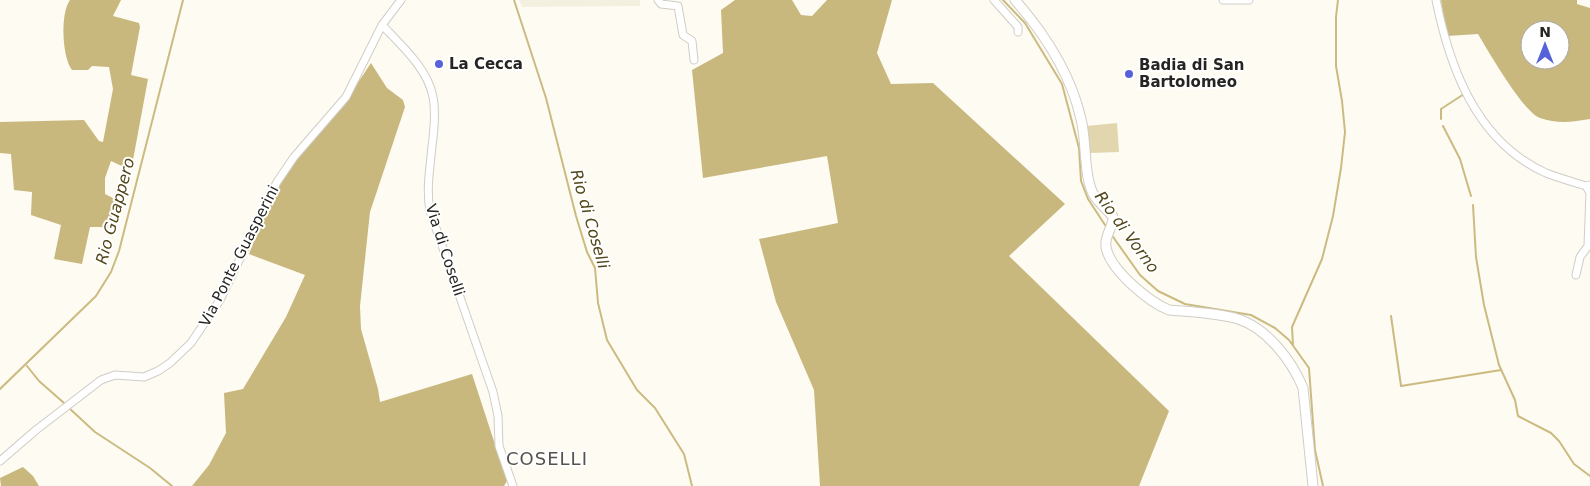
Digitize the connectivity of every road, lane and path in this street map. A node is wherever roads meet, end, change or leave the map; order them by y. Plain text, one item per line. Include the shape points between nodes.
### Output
1 (401, 0) edge
2 (658, 0) edge
3 (994, 0) edge
4 (1015, 0) edge
5 (1223, 0) edge
6 (1249, 0) edge
7 (1436, 0) edge
8 (382, 25) junction
9 (1018, 32) dead end
10 (694, 60) dead end
11 (1588, 186) edge
12 (1576, 275) dead end
13 (0, 461) edge
14 (512, 486) edge
15 (1313, 486) edge

1 - 8 street
2 - 10 street via 661,4 680,8 683,35 692,41
3 - 9 street via 1018,27
4 - 15 street via 1032,19 1068,79 1081,119 1089,184 1095,197 1113,217 1106,240 1108,254 1118,270 1159,306 1239,320 1252,326 1278,348 1303,388
5 - 6 street
7 - 11 street via 1459,81 1488,127 1530,164
8 - 13 street, Via Ponte Guasperini via 346,97 294,157 277,182 220,300 191,343 170,363 144,377 115,375 101,380
8 - 14 street, Via di Coselli via 410,56 433,94 432,146 426,192 492,388 498,416 499,446
11 - 12 street via 1588,246 1580,257

